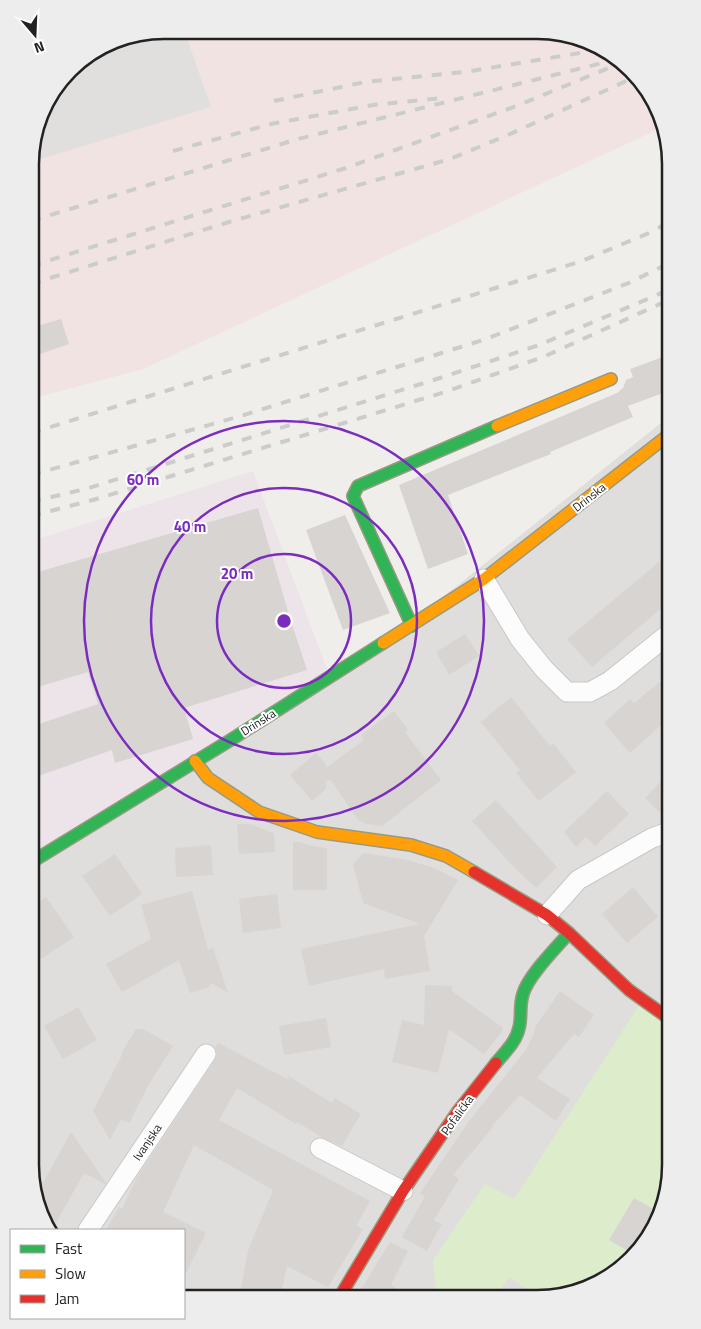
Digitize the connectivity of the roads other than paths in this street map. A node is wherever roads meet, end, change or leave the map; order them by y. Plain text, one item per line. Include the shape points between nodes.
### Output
1 (611, 379) dead end
2 (662, 440) edge
3 (484, 579) junction
4 (412, 626) junction
5 (662, 639) edge
6 (195, 761) junction
7 (662, 834) edge
8 (39, 857) edge
9 (547, 915) junction
10 (569, 933) junction
11 (662, 1014) edge
12 (206, 1054) dead end
13 (320, 1148) dead end
14 (403, 1191) junction
15 (89, 1229) edge
16 (344, 1290) edge

1 - 4 street via 358,486 353,496
2 - 3 street, Drinska
3 - 4 street, Drinska
3 - 5 street via 520,638 567,692 590,692 610,681
4 - 6 street, Drinska
6 - 8 street, Drinska
6 - 9 street via 208,778 259,812 317,832 411,845 446,856
7 - 9 street via 578,880
9 - 10 street
10 - 11 street via 629,990
10 - 14 street, Pofalićka via 532,977 523,993 520,1027 514,1041 458,1111
12 - 15 street, Ivanjska
13 - 14 street
14 - 16 street, Pofalićka

